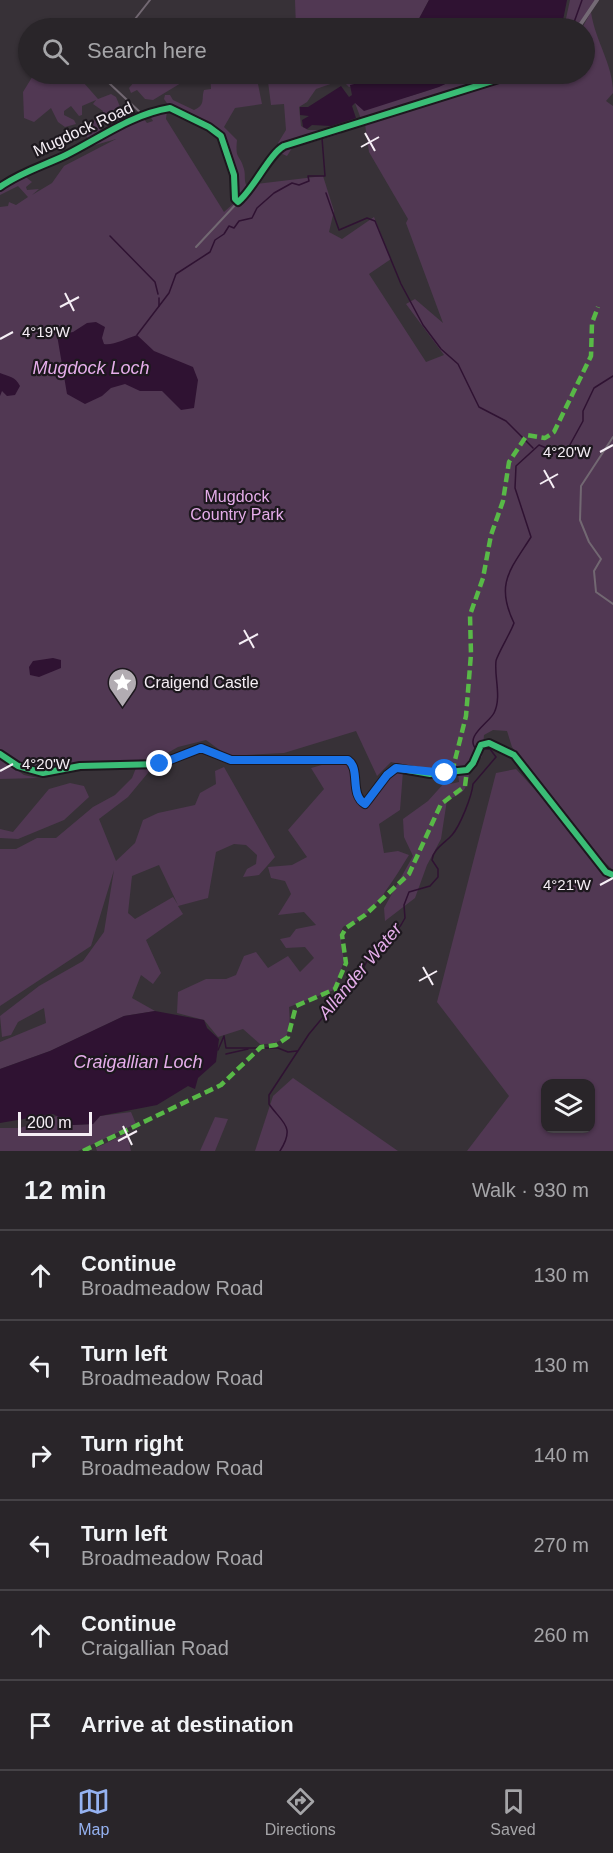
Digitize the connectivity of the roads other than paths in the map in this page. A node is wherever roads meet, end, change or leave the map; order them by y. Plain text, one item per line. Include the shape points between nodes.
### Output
1 (150, 0) edge
2 (597, 0) edge
3 (136, 18) edge
4 (585, 18) edge
5 (111, 84) edge
6 (483, 84) edge
7 (137, 111) junction
8 (143, 115) junction
9 (136, 117) junction
10 (0, 187) edge
11 (238, 202) junction
12 (196, 248) dead end
13 (613, 437) edge
14 (613, 604) edge
15 (0, 754) edge
16 (613, 875) edge

1 - 3 street
2 - 4 street
5 - 7 street
6 - 11 street via 284,146 276,151 262,176
7 - 8 street
7 - 9 street
8 - 9 street, Mugdock Road
8 - 11 street, Mugdock Road via 176,109 216,132 234,175
9 - 10 street, Mugdock Road via 68,154 24,171
11 - 12 street
13 - 14 street via 584,480 580,516 589,542 601,559 594,571 596,592
15 - 16 street via 18,766 43,773 80,766 160,764 201,748 223,759 348,760 353,765 360,801 365,804 396,768 430,774 469,769 480,747 489,743 514,755 606,872

